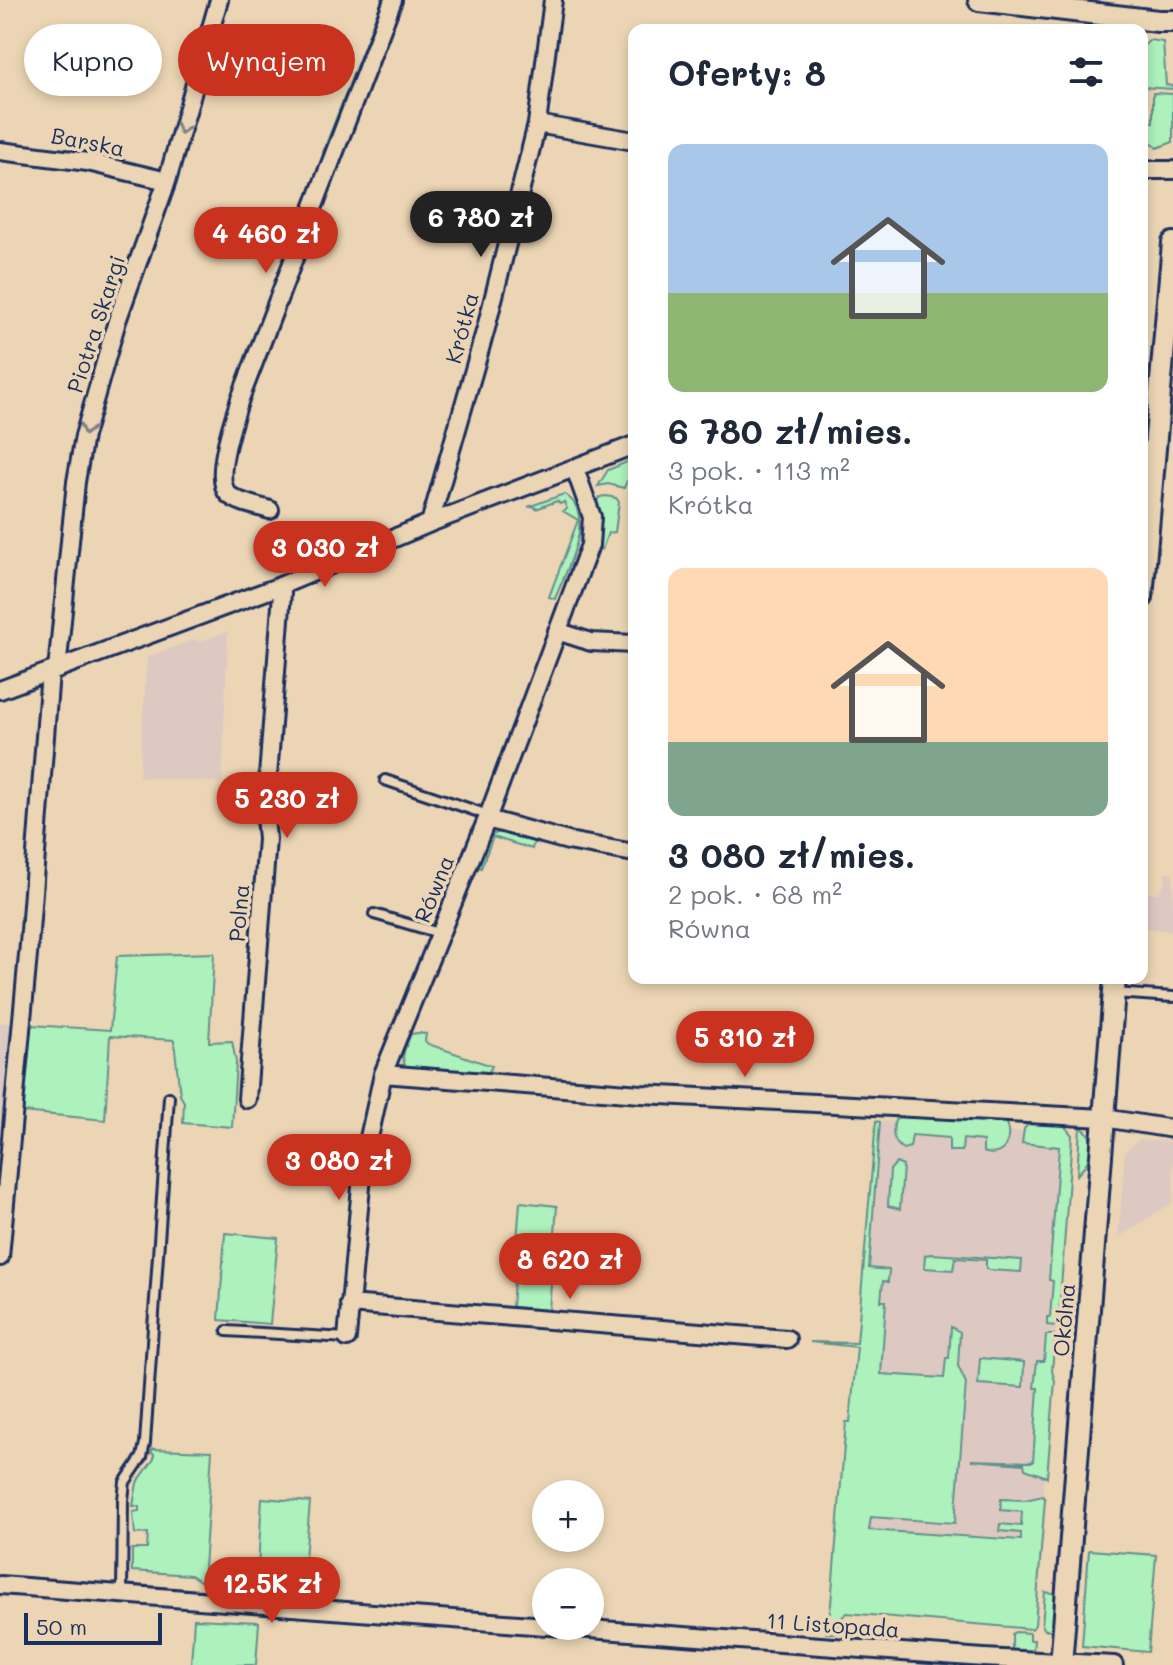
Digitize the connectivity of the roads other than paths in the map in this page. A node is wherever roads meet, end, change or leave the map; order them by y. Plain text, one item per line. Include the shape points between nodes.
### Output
1 (219, 0) edge
2 (393, 0) edge
3 (553, 0) edge
4 (979, 0) edge
5 (1168, 23) edge
6 (537, 124) junction
7 (628, 140) edge
8 (0, 151) edge
9 (1148, 170) edge
10 (1173, 170) edge
11 (167, 181) junction
12 (1173, 243) edge
13 (628, 447) edge
14 (1148, 449) edge
15 (575, 469) junction
16 (270, 510) dead end
17 (430, 523) junction
18 (280, 586) junction
19 (557, 631) junction
20 (628, 644) edge
21 (54, 671) junction
22 (0, 690) edge
23 (385, 780) dead end
24 (487, 817) junction
25 (628, 852) edge
26 (374, 914) dead end
27 (439, 933) junction
28 (1114, 986) edge
29 (1173, 997) edge
30 (383, 1074) junction
31 (169, 1097) dead end
32 (247, 1099) dead end
33 (1104, 1118) junction
34 (1173, 1129) edge
35 (0, 1257) edge
36 (349, 1304) junction
37 (227, 1331) dead end
38 (347, 1338) joint
39 (787, 1339) dead end
40 (0, 1585) edge
41 (122, 1594) junction
42 (532, 1625) edge
43 (604, 1631) edge
44 (984, 1662) edge
45 (1062, 1663) edge
46 (1114, 1665) edge

1 -> 11 street, Piotra Skargi
2 - 16 street via 228,440 223,486 243,502
3 - 6 street, Krótka
4 - 5 street
6 - 7 street
6 - 17 street, Krótka
8 - 11 street, Barska via 88,162
9 - 10 street
11 -> 21 street, Piotra Skargi via 117,321 84,436
12 - 14 street
13 - 15 street
15 - 17 street
15 - 19 street, Równa via 592,532
17 - 18 street
18 - 21 street
18 - 32 street, Polna
19 - 20 street via 591,642
19 - 24 street, Równa
21 - 22 street
21 - 35 street, Piotra Skargi
23 - 24 lane
24 - 25 street
24 - 27 street, Równa
26 - 27 lane
27 - 30 street, Równa
28 - 29 lane
28 - 33 street, Okólna
30 - 33 street via 641,1094
30 - 36 street, Równa via 363,1165
31 - 41 lane via 145,1443 125,1482
33 - 34 street
33 - 45 street, Okólna
36 - 38 street, Równa
36 - 39 street
37 - 38 lane
40 - 41 street, 11 Listopada
41 - 42 street, 11 Listopada
43 - 44 street, 11 Listopada
44 - 45 street, 11 Listopada
45 - 46 street, 11 Listopada

